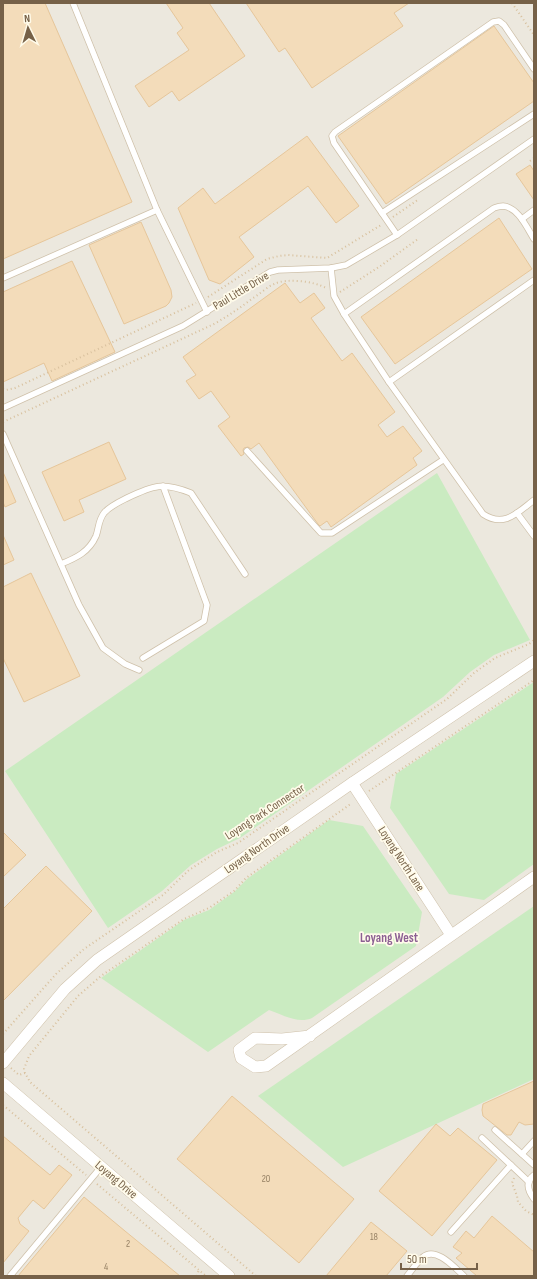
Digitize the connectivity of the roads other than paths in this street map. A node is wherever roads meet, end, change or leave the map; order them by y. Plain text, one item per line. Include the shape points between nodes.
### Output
1 (73, 3) edge
2 (534, 70) edge
3 (534, 114) edge
4 (534, 139) edge
5 (157, 210) junction
6 (534, 210) edge
7 (382, 213) junction
8 (522, 219) junction
9 (397, 234) junction
10 (534, 239) edge
11 (331, 268) junction
12 (3, 278) edge
13 (534, 280) edge
14 (207, 312) junction
15 (344, 314) junction
16 (389, 382) junction
17 (3, 408) edge
18 (3, 434) edge
19 (247, 451) dead end
20 (443, 460) junction
21 (163, 486) junction
22 (534, 500) edge
23 (517, 513) junction
24 (534, 536) edge
25 (61, 564) junction
26 (245, 574) dead end
27 (143, 658) dead end
28 (534, 661) edge
29 (139, 670) dead end
30 (352, 783) junction
31 (534, 877) edge
32 (451, 935) junction
33 (310, 1036) junction
34 (3, 1062) edge
35 (3, 1083) edge
36 (495, 1130) dead end
37 (482, 1138) dead end
38 (534, 1141) edge
39 (522, 1154) junction
40 (511, 1165) junction
41 (534, 1165) edge
42 (101, 1168) junction
43 (534, 1175) edge
44 (529, 1182) junction
45 (534, 1199) edge
46 (451, 1232) dead end
47 (10, 1276) edge
48 (229, 1276) edge
49 (407, 1276) edge
50 (464, 1276) edge

1 - 5 lane
2 - 7 lane via 504,25 499,21 493,22 336,132 332,136 334,143
3 - 7 lane
4 - 9 lane, Paul Little Drive
5 - 12 lane
5 - 14 lane
6 - 8 lane
7 - 9 lane
8 - 10 lane
8 - 15 lane via 513,208 494,208
9 - 11 lane, Paul Little Drive via 346,265
11 - 14 lane, Paul Little Drive via 270,272
11 - 15 lane via 334,294
13 - 16 lane
14 - 17 lane, Paul Little Drive via 183,326
15 - 16 lane
16 - 20 lane
18 - 25 lane
19 - 20 lane via 321,533 332,533
20 - 23 lane via 488,518 502,520
21 - 25 lane via 148,488 110,508 99,522 96,536 89,548 78,557
21 - 26 lane via 191,493
21 - 27 lane via 207,606 204,621
22 - 23 lane
23 - 24 lane
25 - 29 lane via 79,605 103,648 125,664
28 - 30 street, Loyang North Drive
30 - 32 street, Loyang North Lane
30 - 34 street, Loyang North Drive via 98,960 65,989
31 - 32 street
32 - 33 street
33 - 33 street via 266,1066 255,1067 241,1058 239,1050 256,1038
35 - 42 street, Loyang Drive
36 - 39 lane
37 - 40 lane
38 - 39 lane
39 - 41 lane
40 - 44 lane
40 - 46 lane
42 - 47 lane
42 - 48 street, Loyang Drive
43 - 44 lane
44 - 45 lane via 529,1192
49 - 50 lane via 422,1257 433,1253

